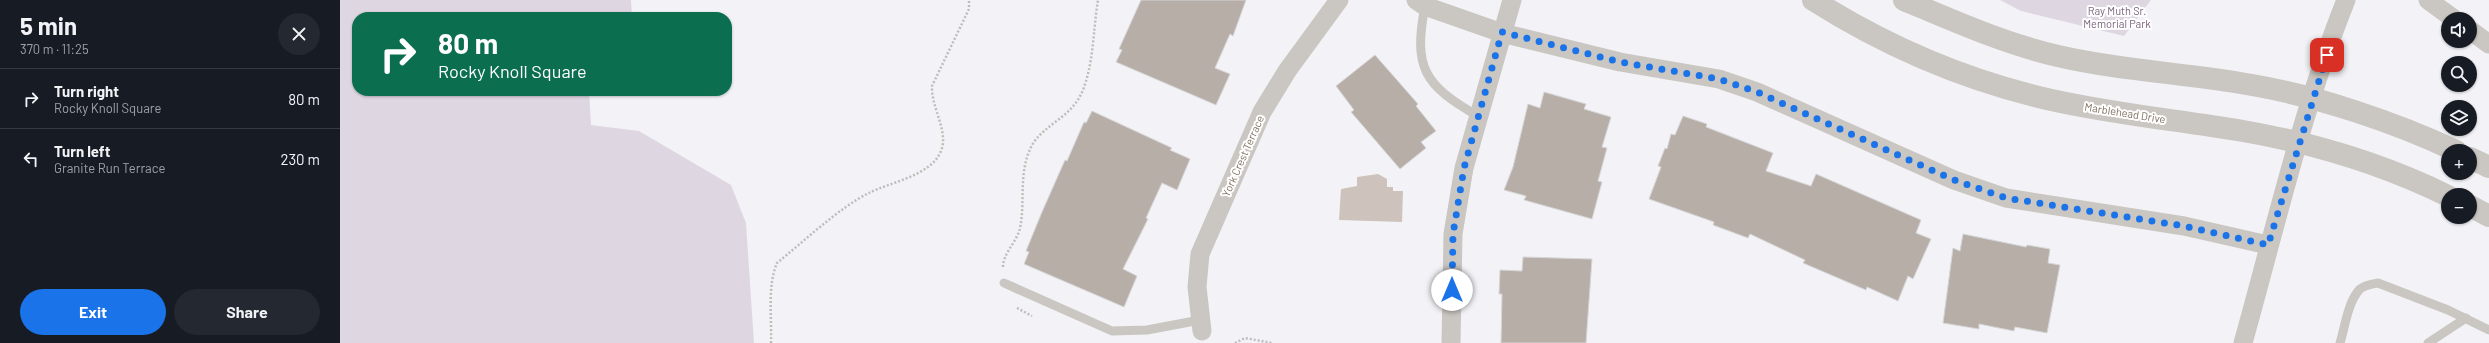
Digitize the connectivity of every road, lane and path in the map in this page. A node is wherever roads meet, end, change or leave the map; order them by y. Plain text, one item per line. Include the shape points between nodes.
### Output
1 (969, 0) edge
2 (1098, 0) edge
3 (1339, 0) edge
4 (1512, 0) edge
5 (1813, 0) edge
6 (1904, 0) edge
7 (2346, 0) edge
8 (2428, 0) edge
9 (1420, 3) edge
10 (2444, 12) edge
11 (1502, 32) junction
12 (2477, 35) edge
13 (2489, 44) edge
14 (2312, 100) junction
15 (1478, 116) junction
16 (2299, 143) junction
17 (2441, 145) edge
18 (2477, 161) edge
19 (2489, 167) edge
20 (2441, 192) edge
21 (2477, 210) edge
22 (2489, 216) edge
23 (2268, 245) junction
24 (1004, 283) junction
25 (2466, 318) junction
26 (1040, 319) dead end
27 (1201, 325) joint
28 (2489, 330) edge
29 (771, 343) edge
30 (1235, 343) edge
31 (1272, 343) edge
32 (1451, 343) edge
33 (2243, 343) edge
34 (2340, 343) edge
35 (2428, 343) edge

1 - 29 path via 969,9 932,86 932,96 944,140 941,153 928,167 856,200 777,263 772,285
2 - 24 path via 1090,68 1082,91 1062,119 1042,133 1034,143 1025,163 1020,230 1003,264
3 - 27 street, York Crest Terrace via 1286,71 1262,112 1200,254 1197,287
4 - 11 street
5 - 16 street, Marblehead Drive via 1873,35 1910,52 1952,69 2046,99 2244,131
6 - 14 street via 1977,30 2057,56 2112,67 2252,85
7 - 14 street
8 - 10 street
9 - 11 street
9 - 15 lane via 1424,70 1442,93
11 - 15 street
11 - 23 street via 1620,62 1719,79 1757,92 1954,180 2006,198 2184,226
12 - 13 street
14 - 16 street
14 - 17 street via 2373,118
15 - 32 street via 1464,168 1453,234
16 - 20 street, Marblehead Drive via 2424,184
16 - 23 street
18 - 19 street
21 - 22 street
23 - 33 street
24 - 26 path via 1008,298 1019,310
24 - 27 lane via 1112,331
25 - 28 lane
25 - 34 lane via 2378,283 2368,284 2360,289 2353,301
25 - 35 lane
30 - 31 path via 1245,338

